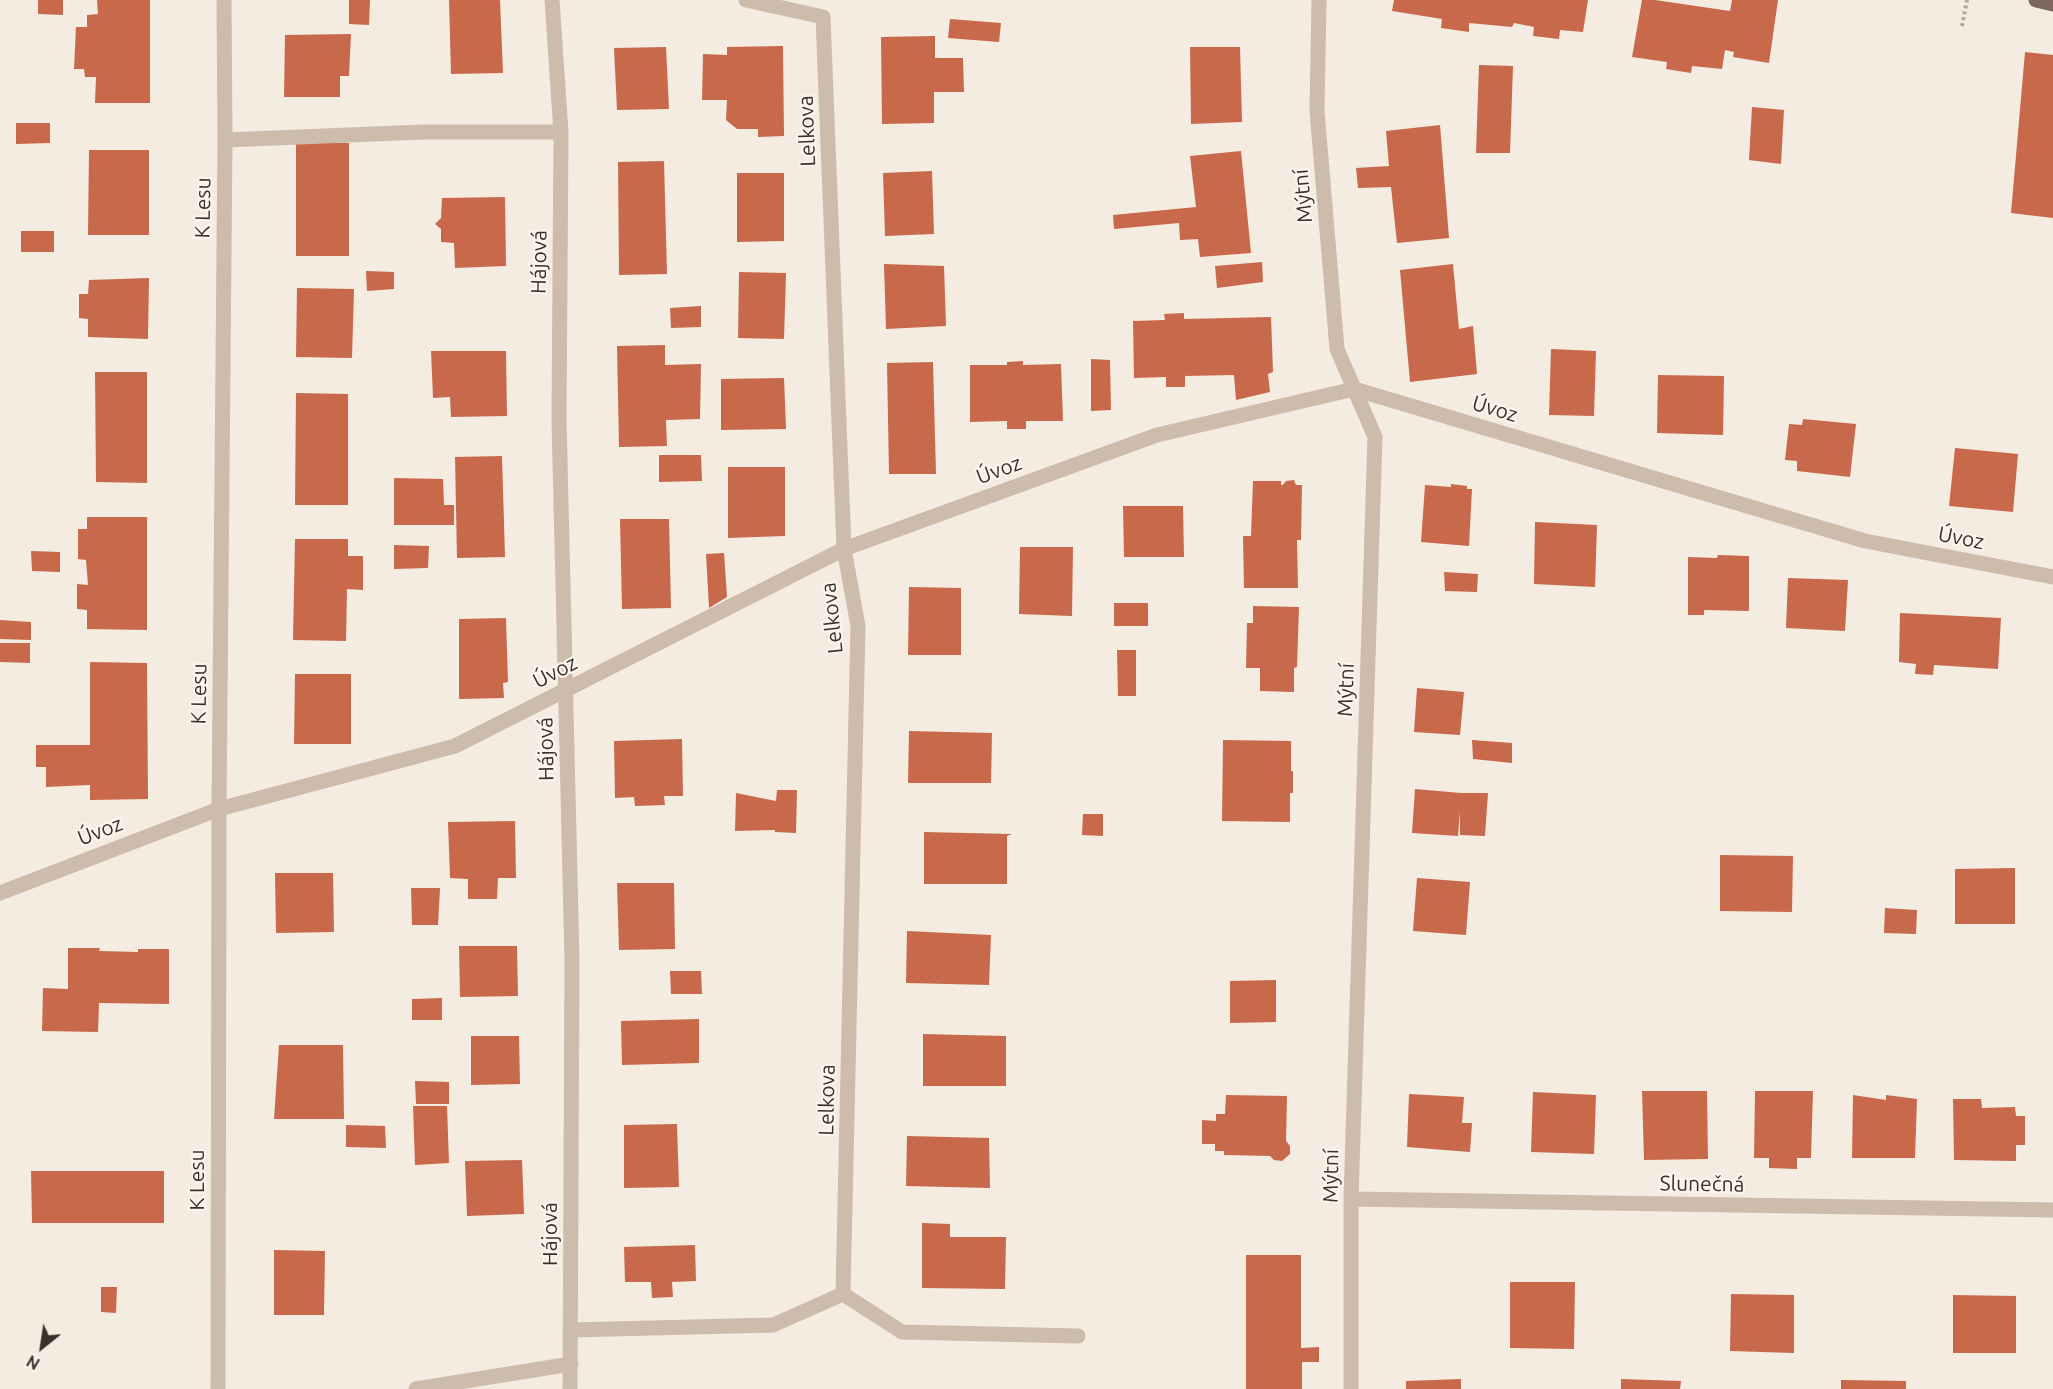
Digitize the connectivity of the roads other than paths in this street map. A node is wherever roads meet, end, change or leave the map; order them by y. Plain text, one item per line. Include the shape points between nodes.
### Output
1 (224, 0) edge
2 (552, 0) edge
3 (746, 0) edge
4 (1319, 0) edge
5 (2036, 0) edge
6 (2053, 4) edge
7 (561, 132) junction
8 (225, 140) junction
9 (1354, 389) junction
10 (844, 549) junction
11 (2053, 577) edge
12 (566, 691) junction
13 (219, 809) junction
14 (0, 893) edge
15 (1351, 1199) junction
16 (2053, 1210) edge
17 (843, 1294) junction
18 (571, 1330) junction
19 (1078, 1336) dead end
20 (571, 1364) junction
21 (218, 1389) edge
22 (416, 1389) edge
23 (570, 1389) edge
24 (1351, 1389) edge

1 - 8 street, K Lesu
2 - 7 street, Hájová
3 - 10 street, Lelkova via 823,17
4 - 9 street, Mýtní via 1317,111 1338,349
5 - 6 main road
7 - 8 street via 423,132
7 - 12 street, Hájová via 559,419
8 - 13 street, K Lesu
9 - 10 street, Úvoz via 1156,435
9 - 11 street, Úvoz via 1865,541
9 - 15 street, Mýtní via 1375,437
10 - 12 street, Úvoz
10 - 17 street, Lelkova via 858,626
12 - 13 street, Úvoz via 455,746
12 - 18 street, Hájová via 572,960
13 - 14 street, Úvoz
13 - 21 street, K Lesu
15 - 16 street, Slunečná
15 - 24 street, Mýtní
17 - 18 street via 772,1325
17 - 19 street via 902,1332
18 - 20 street, Hájová
20 - 22 street
20 - 23 street, Hájová

